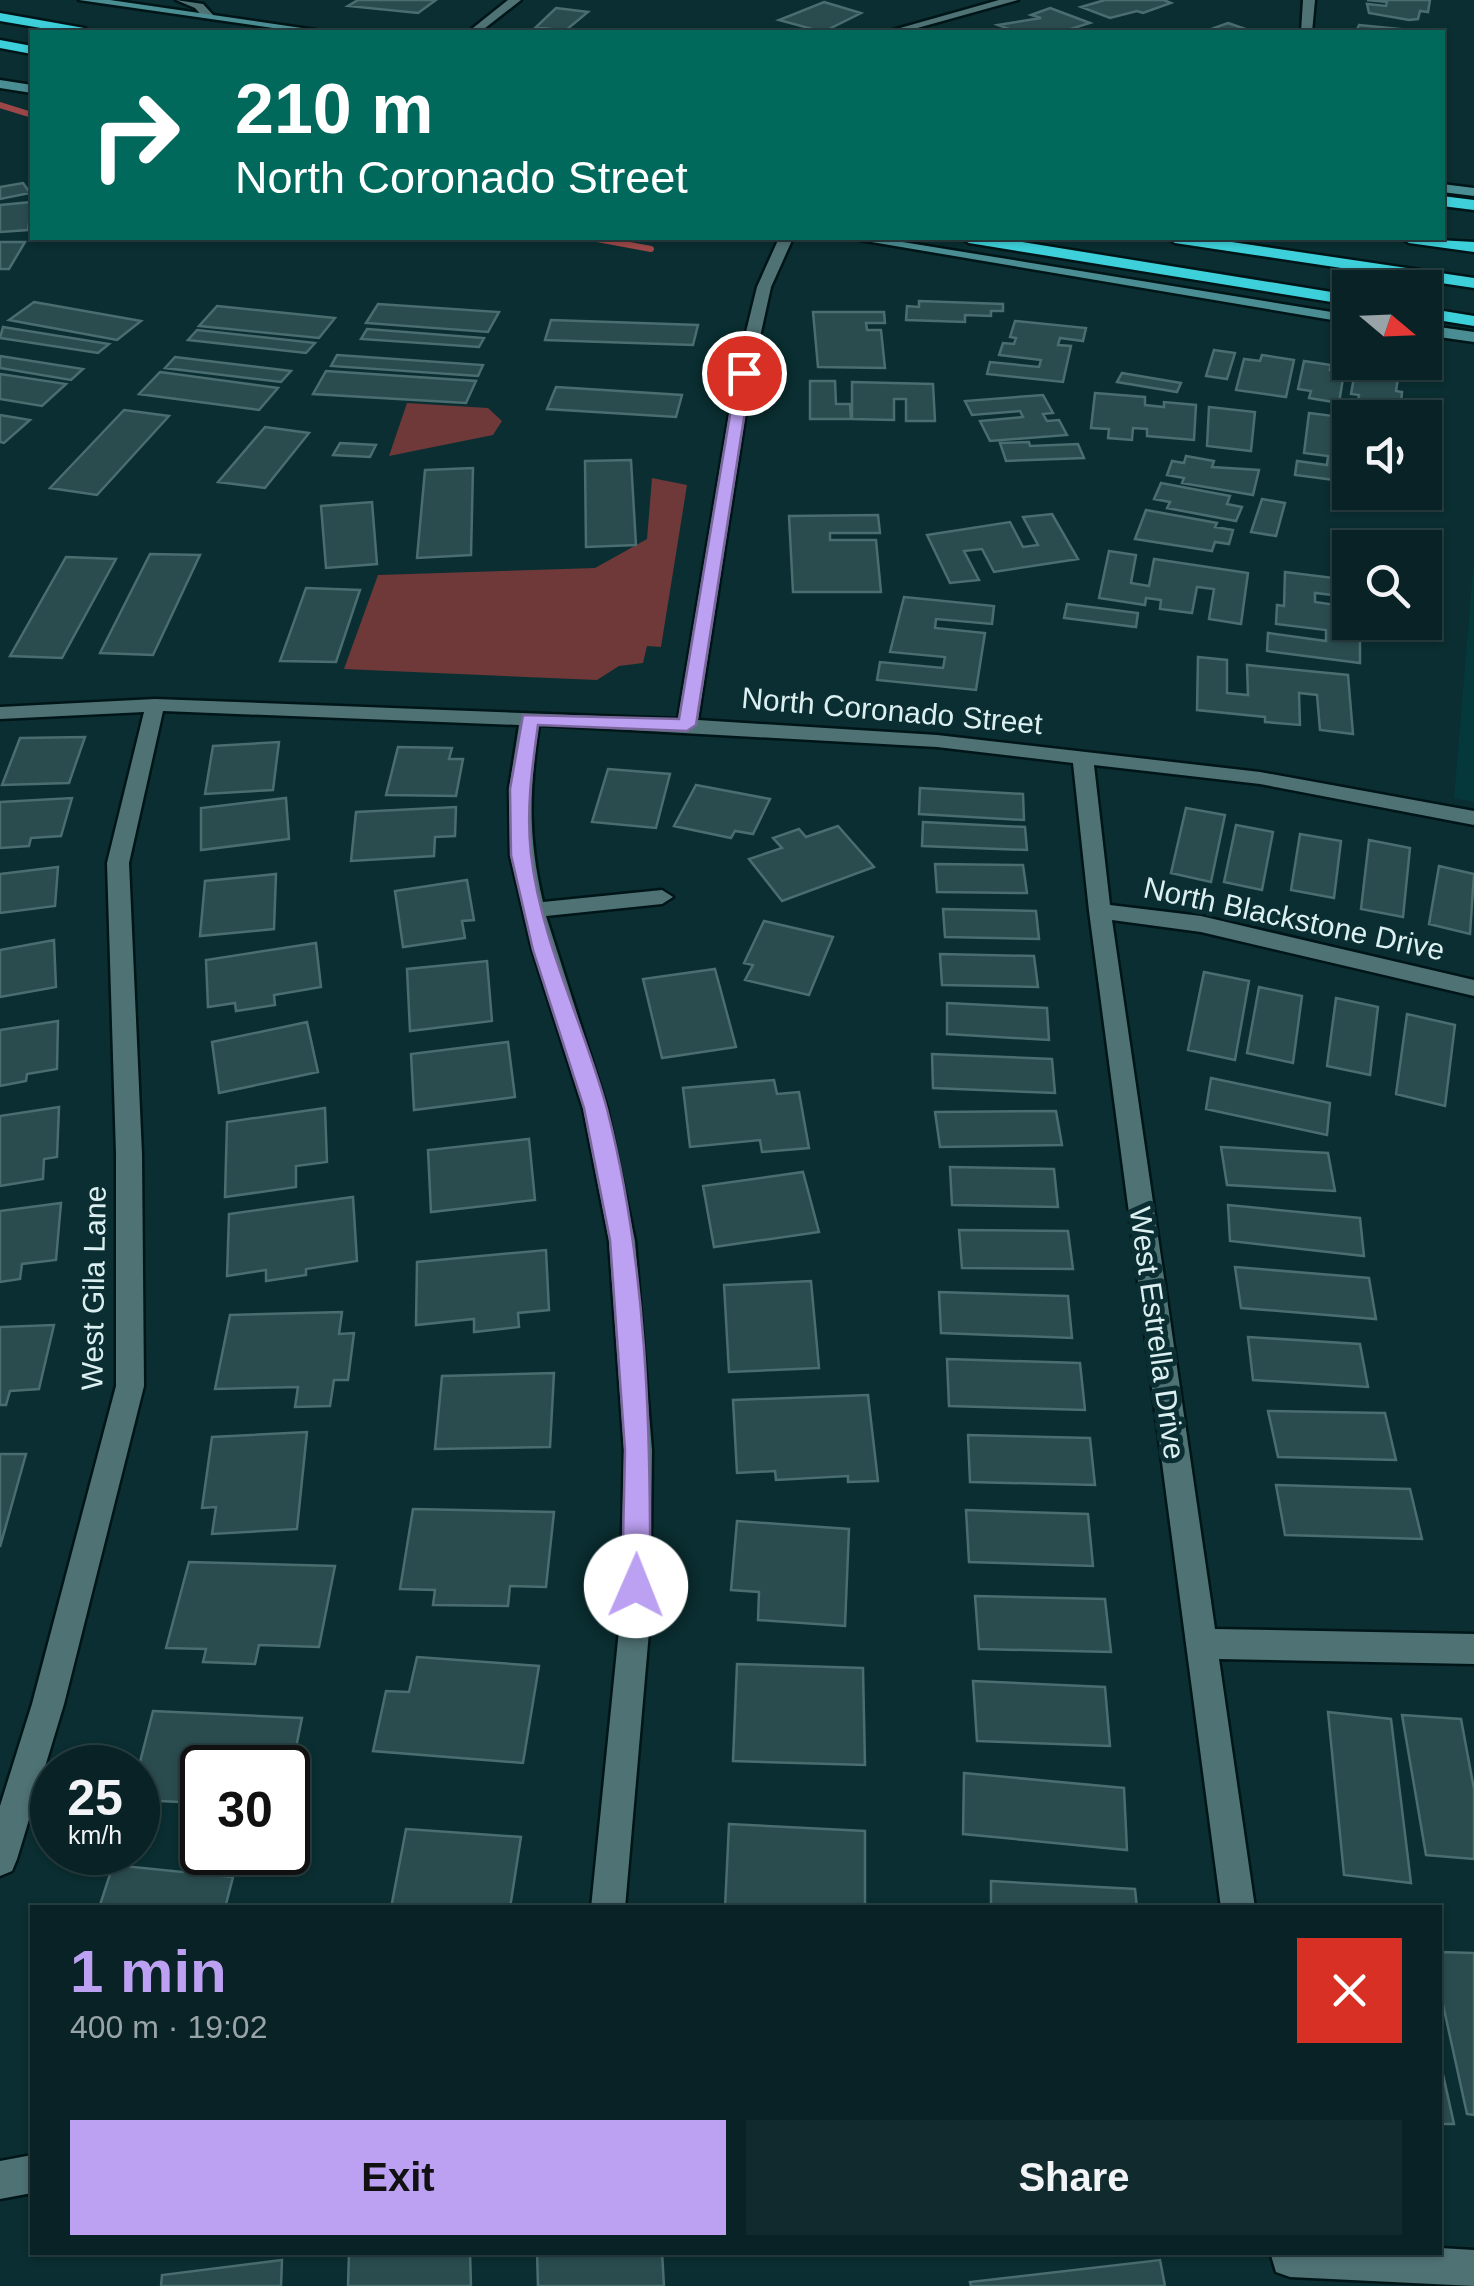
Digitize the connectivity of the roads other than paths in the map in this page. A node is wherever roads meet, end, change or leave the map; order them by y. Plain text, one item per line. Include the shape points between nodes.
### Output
1 (85, 0) edge
2 (182, 0) edge
3 (515, 0) edge
4 (1012, 0) edge
5 (1310, 0) edge
6 (208, 16) junction
7 (0, 18) edge
8 (72, 30) edge
9 (309, 30) edge
10 (476, 30) edge
11 (900, 30) edge
12 (1308, 30) edge
13 (0, 44) edge
14 (30, 50) edge
15 (0, 84) edge
16 (30, 89) edge
17 (1445, 188) edge
18 (1474, 192) edge
19 (1445, 201) edge
20 (1474, 204) edge
21 (785, 240) edge
22 (866, 240) edge
23 (981, 240) edge
24 (1188, 240) edge
25 (1425, 240) edge
26 (1474, 246) edge
27 (1474, 283) edge
28 (1332, 297) edge
29 (1332, 316) edge
30 (1442, 316) edge
31 (1474, 322) edge
32 (1442, 332) edge
33 (1474, 336) edge
34 (155, 704) junction
35 (0, 713) edge
36 (530, 719) junction
37 (687, 725) junction
38 (1083, 757) junction
39 (1474, 818) edge
40 (662, 897) dead end
41 (534, 910) junction
42 (1100, 911) junction
43 (1474, 988) edge
44 (1200, 1644) junction
45 (1474, 1649) edge
46 (0, 1859) edge
47 (608, 1905) edge
48 (1238, 1905) edge
49 (30, 2174) edge
50 (0, 2180) edge
51 (1290, 2255) edge
52 (1474, 2269) edge

1 - 6 main road
2 - 6 street
3 - 10 street
4 - 11 street
5 - 12 street
6 - 9 main road
7 - 8 highway
13 - 14 highway
15 - 16 main road
17 - 18 main road
19 - 20 highway
21 - 37 street via 764,287 744,373
22 - 29 main road
23 - 28 highway
24 - 27 highway
25 - 26 highway
30 - 31 highway
32 - 33 main road
34 - 35 street, North Coronado Street
34 - 36 street, North Coronado Street
34 - 46 street, West Gila Lane via 118,863 130,1386 48,1704
36 - 37 street, North Coronado Street
36 - 41 street via 519,789 521,855
37 - 38 street, North Coronado Street
38 - 39 street, North Coronado Street via 1260,778
38 - 42 street, West Estrella Drive
40 - 41 street
41 - 47 street via 595,1108 622,1240 638,1450 636,1620
42 - 43 street, North Blackstone Drive via 1201,924
42 - 44 street, West Estrella Drive
44 - 45 street
44 - 48 street, West Estrella Drive
49 - 50 street
51 - 52 street

